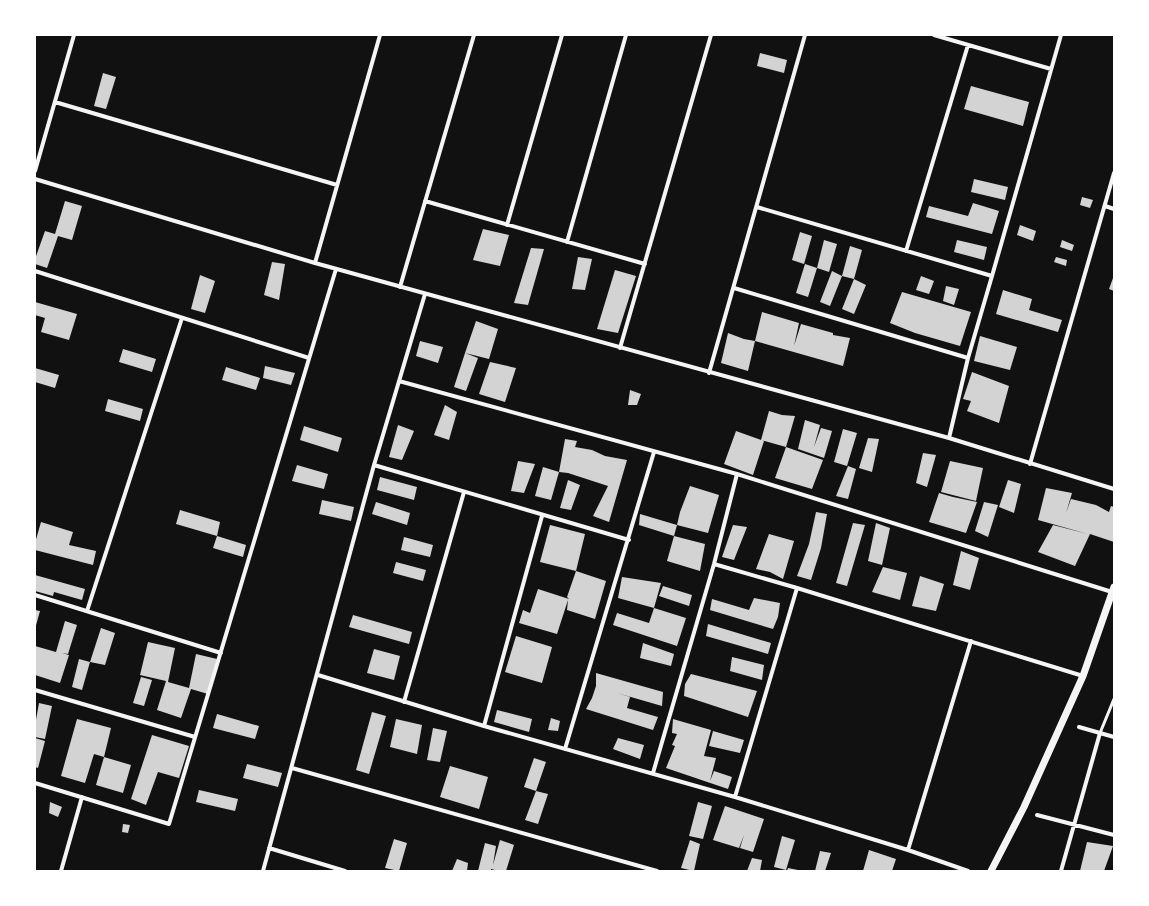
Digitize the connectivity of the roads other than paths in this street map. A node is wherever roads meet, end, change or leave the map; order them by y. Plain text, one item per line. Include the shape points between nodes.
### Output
1 (74, 35) edge
2 (380, 35) edge
3 (474, 35) edge
4 (562, 35) edge
5 (626, 35) edge
6 (711, 35) edge
7 (805, 35) edge
8 (934, 35) edge
9 (1061, 35) edge
10 (968, 45) junction
11 (1051, 69) junction
12 (55, 102) junction
13 (35, 171) edge
14 (1114, 173) edge
15 (35, 179) edge
16 (337, 185) junction
17 (425, 201) junction
18 (1104, 206) junction
19 (757, 207) junction
20 (1114, 209) edge
21 (507, 225) junction
22 (567, 242) junction
23 (906, 251) junction
24 (315, 263) junction
25 (645, 264) junction
26 (336, 269) junction
27 (35, 271) edge
28 (992, 276) junction
29 (400, 287) junction
30 (734, 288) junction
31 (425, 294) junction
32 (182, 318) junction
33 (620, 348) junction
34 (309, 358) junction
35 (968, 358) junction
36 (709, 373) junction
37 (399, 381) junction
38 (949, 438) junction
39 (654, 452) junction
40 (1030, 464) junction
41 (374, 466) junction
42 (737, 474) junction
43 (1114, 489) edge
44 (464, 492) junction
45 (542, 516) junction
46 (629, 540) junction
47 (714, 564) junction
48 (797, 588) junction
49 (1113, 590) edge
50 (35, 594) edge
51 (87, 611) junction
52 (971, 641) junction
53 (221, 653) junction
54 (318, 675) junction
55 (1083, 676) junction
56 (35, 690) edge
57 (1114, 699) edge
58 (404, 702) junction
59 (484, 726) junction
60 (1079, 727) dead end
61 (1100, 733) junction
62 (195, 737) junction
63 (1114, 737) edge
64 (565, 748) junction
65 (292, 768) junction
66 (653, 773) junction
67 (35, 782) edge
68 (82, 797) junction
69 (735, 797) junction
70 (1037, 815) dead end
71 (1074, 825) junction
72 (1114, 835) edge
73 (269, 848) junction
74 (908, 850) junction
75 (61, 871) edge
76 (263, 871) edge
77 (345, 871) edge
78 (657, 871) edge
79 (968, 871) edge
80 (991, 871) edge
81 (1060, 871) edge

1 - 12 street
2 - 16 street
3 - 17 street
4 - 21 street
5 - 22 street
6 - 25 street
7 - 19 street
8 - 10 street
9 - 11 street
10 - 11 street
10 - 23 street
11 - 28 street
12 - 13 street
12 - 16 street
14 - 18 street
15 - 24 street
16 - 24 street
17 - 21 street
17 - 29 street
18 - 20 street
18 - 40 street
19 - 23 street
19 - 30 street
21 - 22 street
22 - 25 street
23 - 28 street
24 - 26 street
25 - 33 street
26 - 29 street
26 - 34 street
27 - 32 street
28 - 35 street
29 - 31 street
30 - 35 street
30 - 36 street
31 - 33 street
31 - 37 street
32 - 34 street
32 - 51 street
33 - 36 street
34 - 53 street
35 - 38 street
36 - 38 street
37 - 39 street
37 - 41 street
38 - 40 street
39 - 42 street
39 - 46 street
40 - 43 street
41 - 44 street
41 - 54 street
42 - 47 street
42 - 49 street
44 - 45 street
44 - 58 street
45 - 46 street
45 - 59 street
46 - 64 street
47 - 48 street
47 - 66 street
48 - 52 street
48 - 69 street
49 - 55 street
50 - 51 street
51 - 53 street
52 - 55 street
52 - 74 street
53 - 62 street
54 - 58 street
54 - 65 street
55 - 80 street via 1024,807
56 - 62 street
57 - 61 lane
58 - 59 street
59 - 64 street
60 - 61 street
61 - 63 street
61 - 71 street
62 - 68 street via 169,824
64 - 66 street
65 - 73 street
65 - 78 street
66 - 69 street
67 - 68 street
68 - 75 street
69 - 74 street
70 - 71 street
71 - 72 street
71 - 81 street
73 - 76 street
73 - 77 street
74 - 79 street

